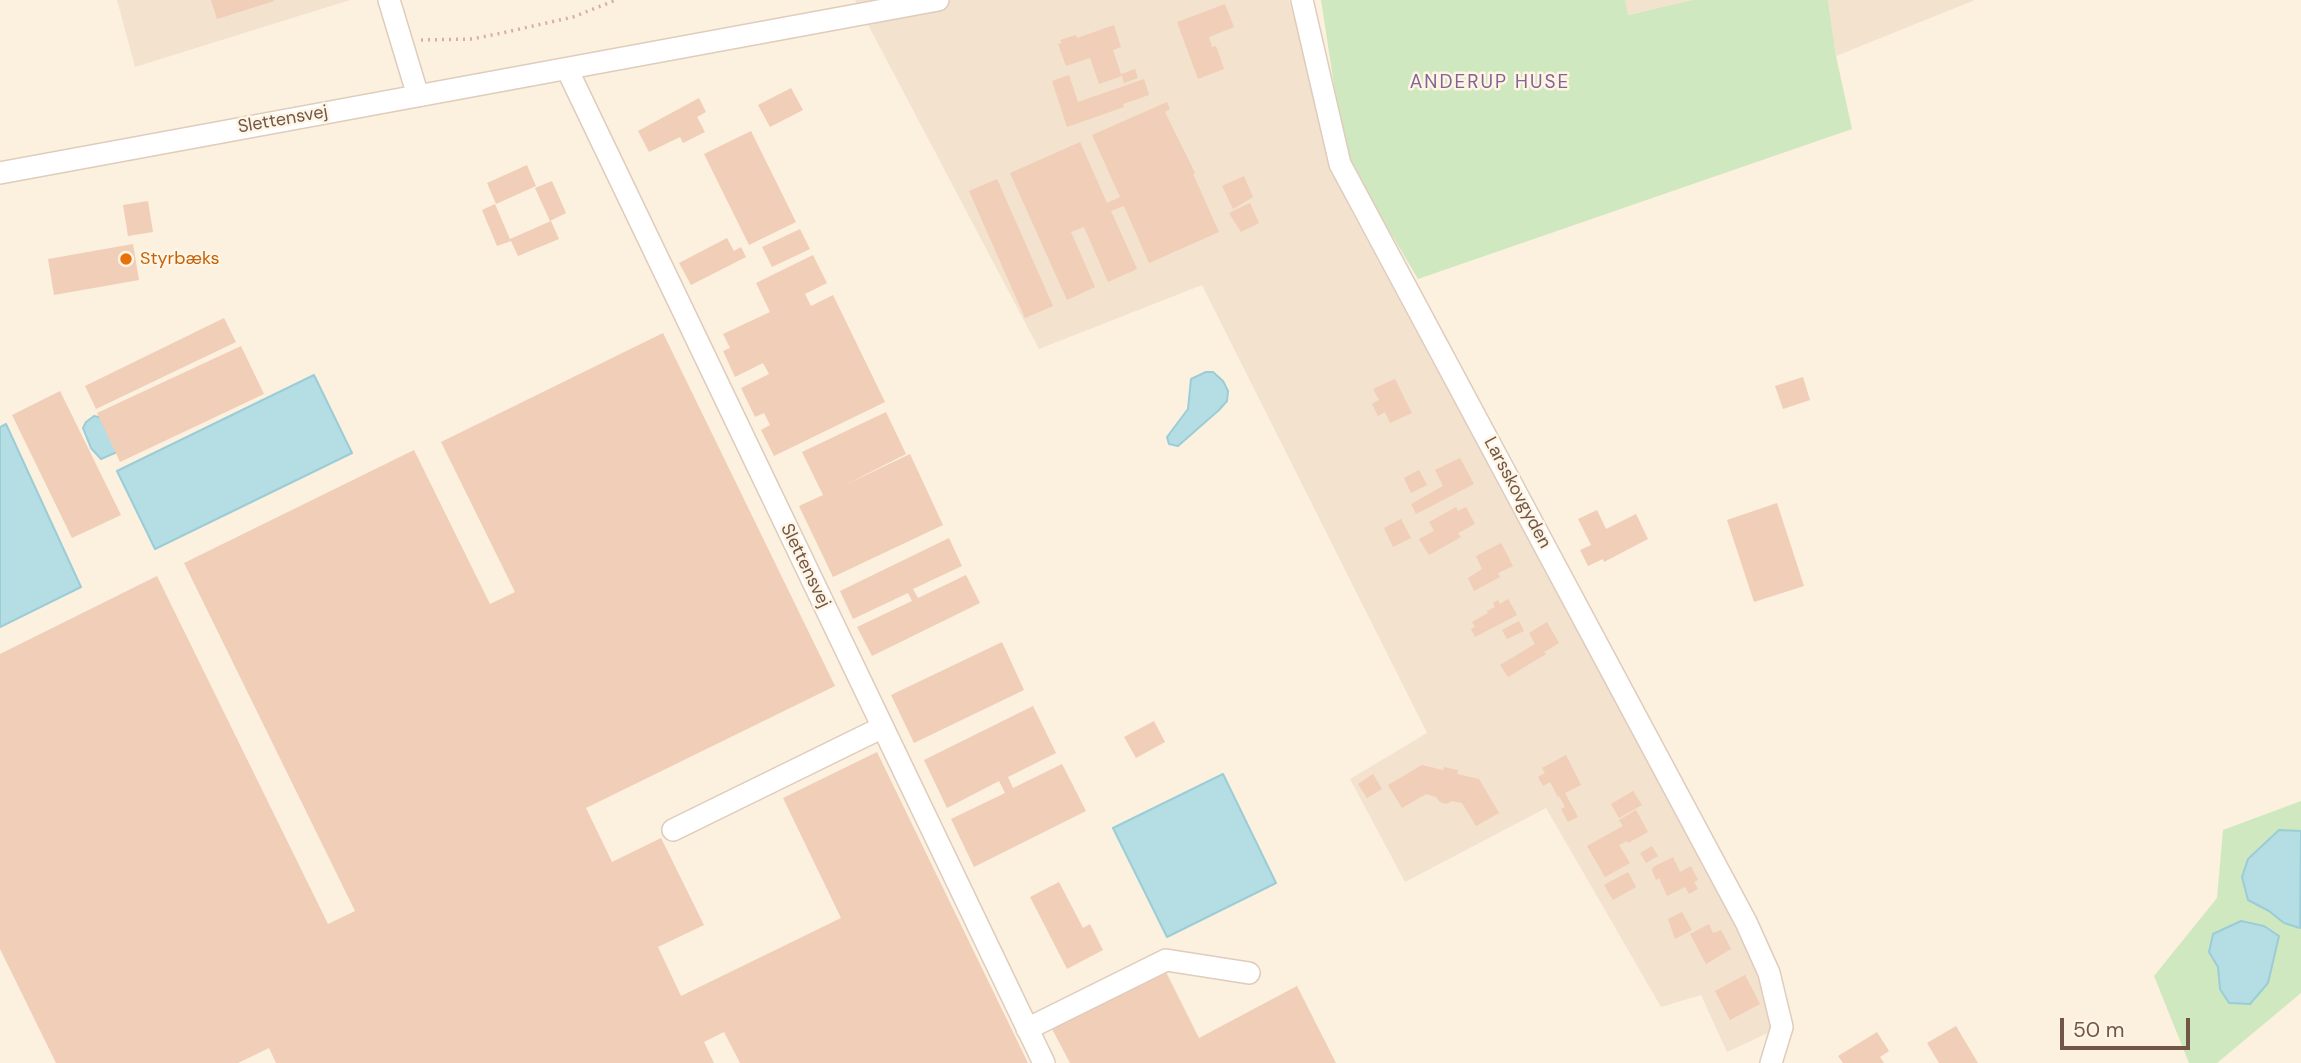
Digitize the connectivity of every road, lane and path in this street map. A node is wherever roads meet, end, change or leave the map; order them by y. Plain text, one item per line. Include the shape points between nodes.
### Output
1 (389, 0) edge
2 (616, 0) edge
3 (938, 0) edge
4 (1302, 0) edge
5 (401, 40) junction
6 (567, 69) junction
7 (418, 96) junction
8 (0, 173) edge
9 (883, 727) junction
10 (673, 830) dead end
11 (1249, 973) dead end
12 (1027, 1029) junction
13 (1044, 1063) edge
14 (1771, 1063) edge

1 - 5 street
2 - 5 path via 573,17 492,35
3 - 6 street, Slettensvej
4 - 14 street, Larsskovgyden via 1340,164 1727,886 1769,973 1782,1027
5 - 7 street
6 - 7 street, Slettensvej
6 - 9 street, Slettensvej
7 - 8 street, Slettensvej
9 - 10 street
9 - 12 street, Slettensvej
11 - 12 street via 1166,960
12 - 13 street, Slettensvej

